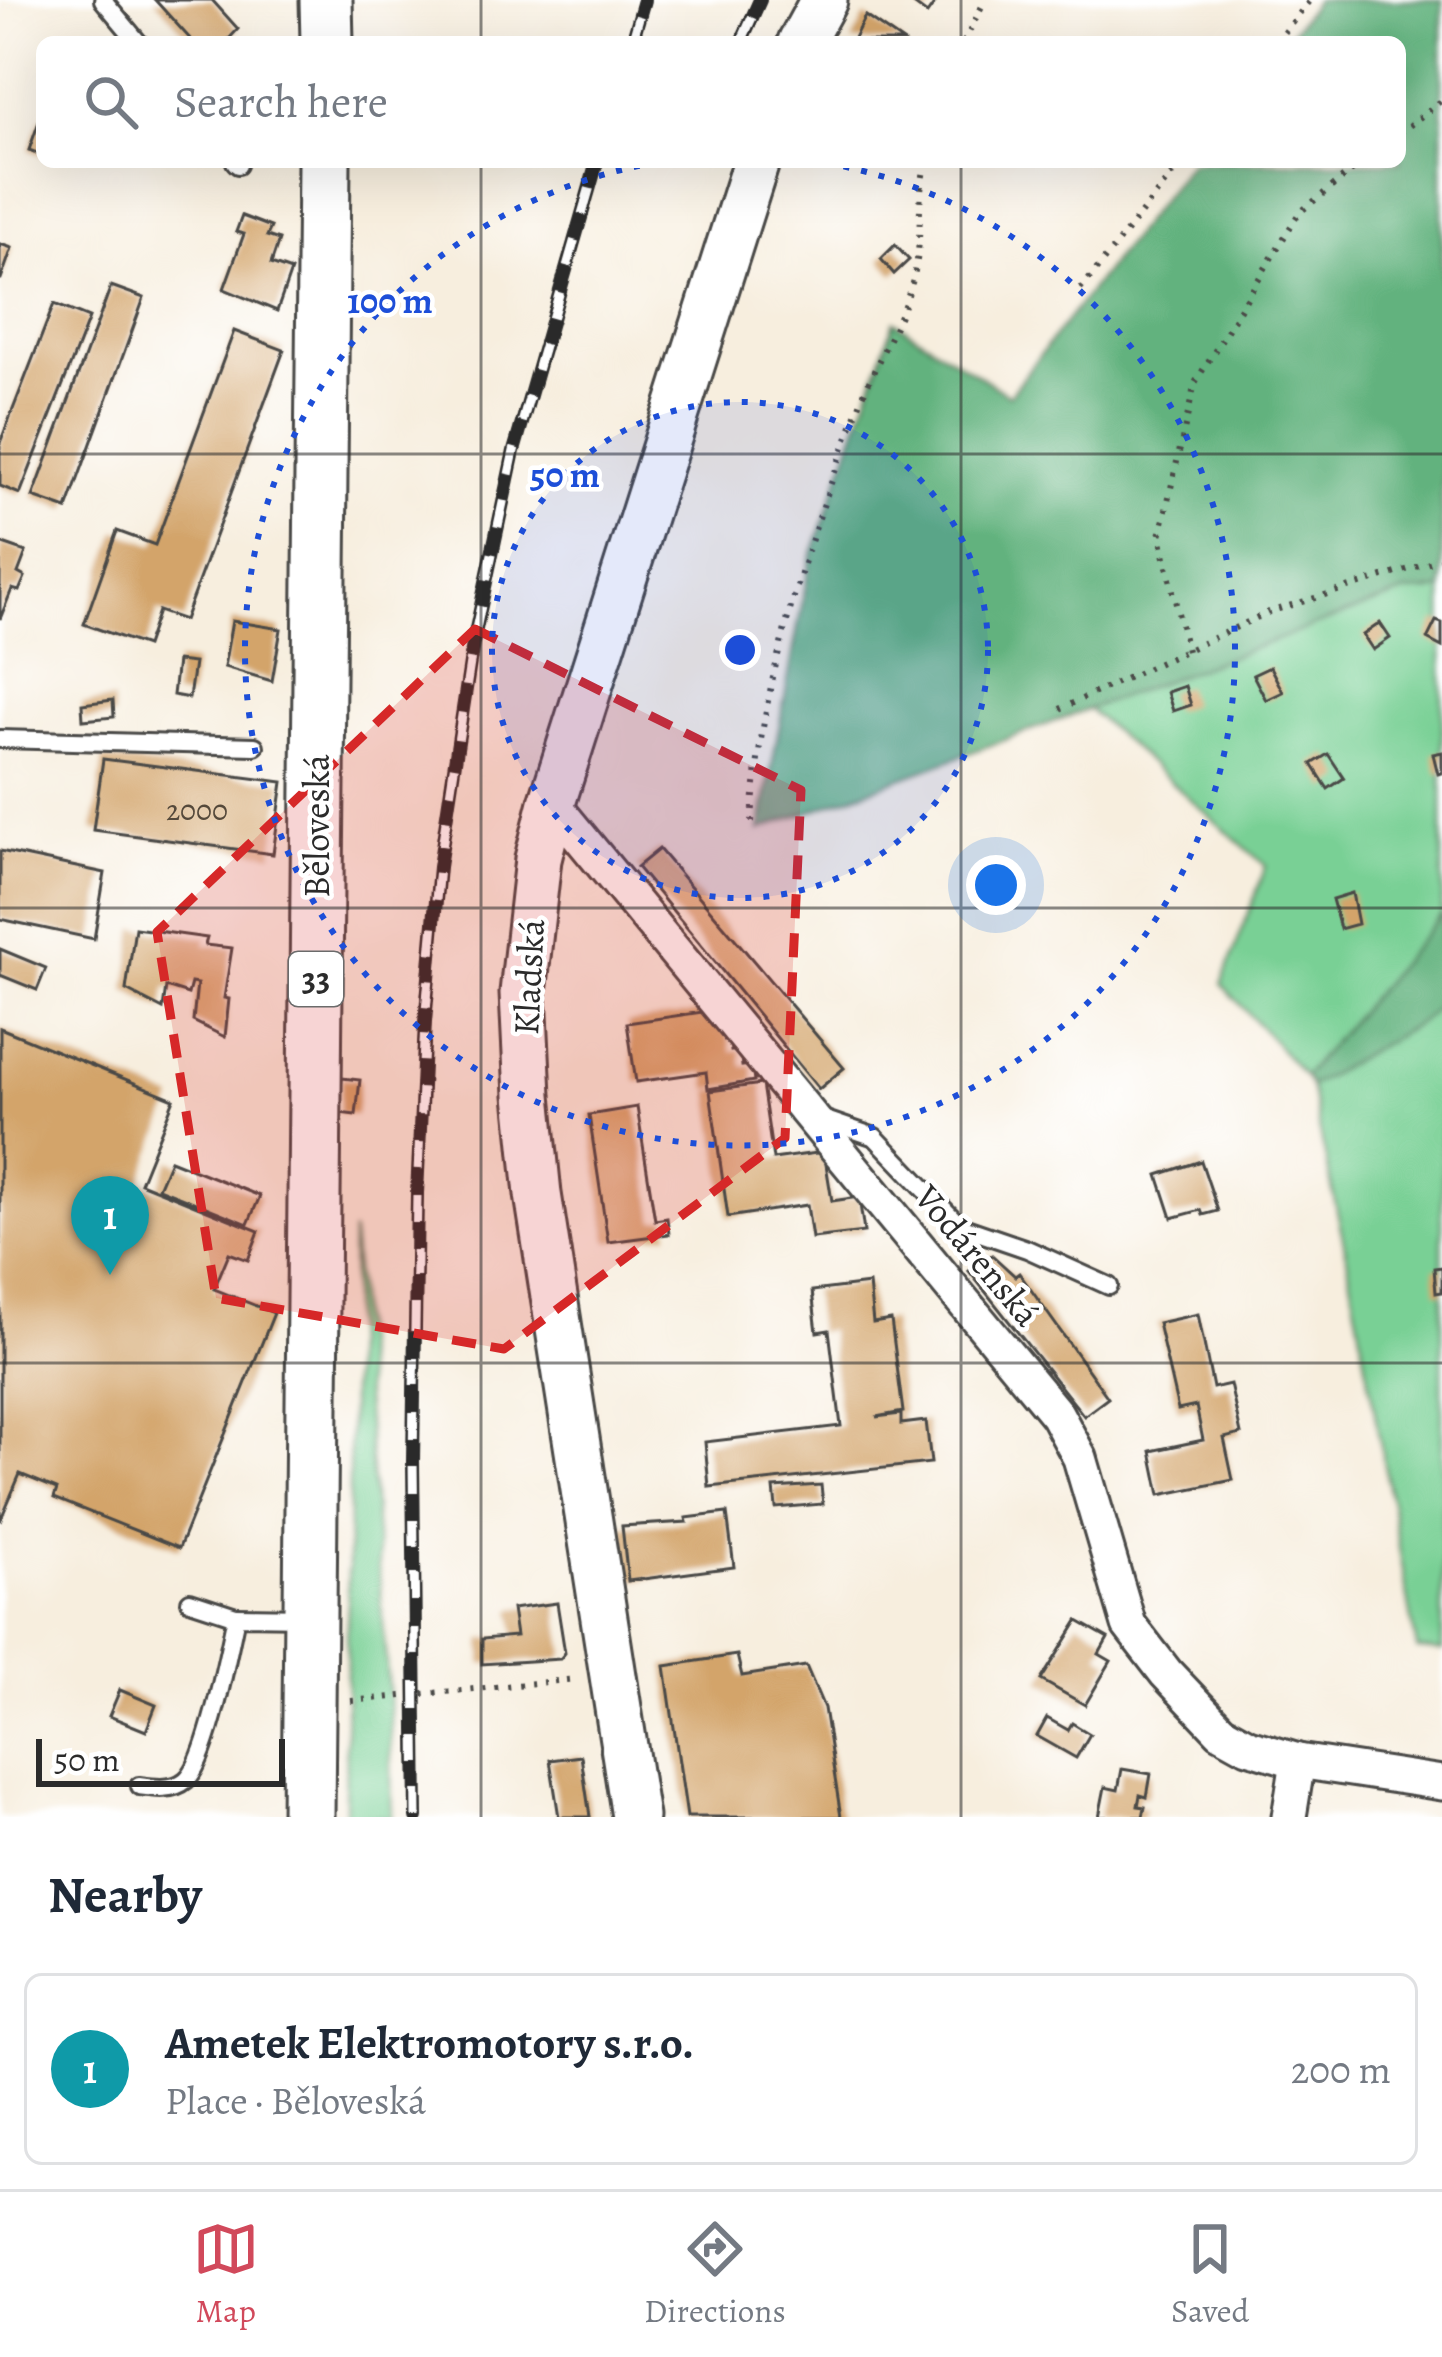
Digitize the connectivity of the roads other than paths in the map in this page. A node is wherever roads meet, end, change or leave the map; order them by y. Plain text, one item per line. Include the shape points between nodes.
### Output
1 (104, 0) edge
2 (326, 0) edge
3 (824, 0) edge
4 (133, 36) edge
5 (327, 36) edge
6 (804, 36) edge
7 (325, 168) edge
8 (754, 168) edge
9 (0, 739) edge
10 (255, 746) dead end
11 (552, 803) junction
12 (810, 1114) junction
13 (1109, 1286) dead end
14 (190, 1601) dead end
15 (236, 1616) junction
16 (308, 1617) junction
17 (1298, 1761) junction
18 (1442, 1784) edge
19 (140, 1786) dead end
20 (308, 1817) edge
21 (634, 1817) edge
22 (1289, 1817) edge

1 - 4 lane
2 - 5 main road
3 - 6 main road
7 - 16 main road, Běloveská / 33
8 - 11 main road, Kladská
9 - 10 lane
11 - 12 street, Vodárenská
11 - 21 main road, Kladská via 531,906 524,1045 538,1194
12 - 13 lane via 875,1137 960,1226
12 - 17 street, Vodárenská via 1057,1415 1080,1458 1129,1624 1221,1731
14 - 15 lane
15 - 16 lane
15 - 19 lane via 201,1756 186,1780
16 - 20 main road, Běloveská / 33
17 - 18 street, Vodárenská
17 - 22 street

